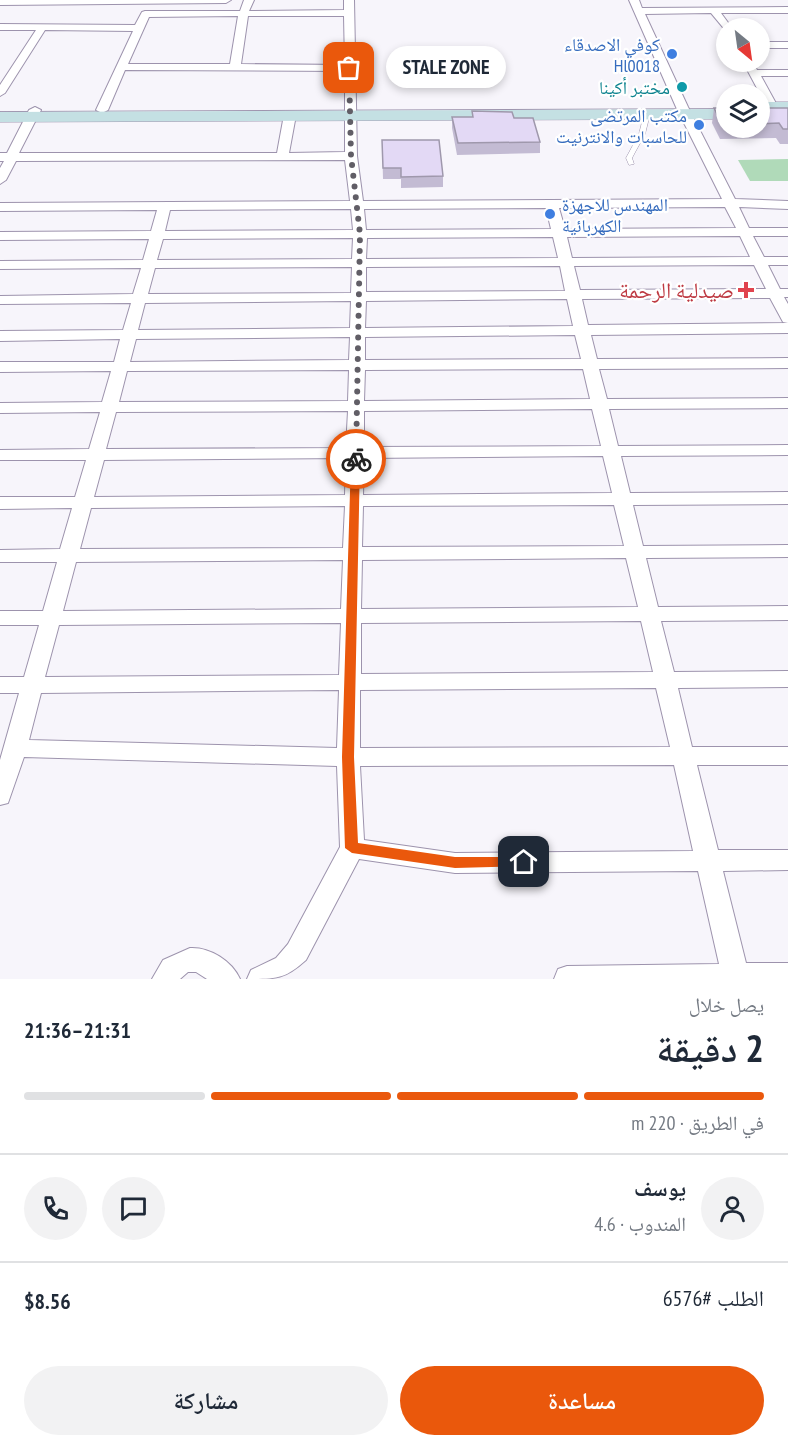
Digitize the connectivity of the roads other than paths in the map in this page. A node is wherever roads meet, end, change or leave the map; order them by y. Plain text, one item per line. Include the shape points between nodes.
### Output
1 (58, 0) edge
2 (226, 0) edge
3 (249, 0) edge
4 (350, 0) edge
5 (151, 1) edge
6 (0, 2) edge
7 (636, 5) edge
8 (788, 10) edge
9 (714, 11) junction
10 (348, 13) junction
11 (243, 15) junction
12 (719, 18) edge
13 (0, 27) edge
14 (42, 27) junction
15 (138, 28) junction
16 (770, 45) edge
17 (788, 45) edge
18 (120, 67) junction
19 (235, 68) junction
20 (349, 68) junction
21 (753, 73) joint
22 (788, 73) edge
23 (758, 84) edge
24 (0, 93) edge
25 (716, 108) edge
26 (770, 109) edge
27 (0, 110) edge
28 (102, 110) junction
29 (684, 110) junction
30 (350, 112) junction
31 (34, 113) junction
32 (716, 113) edge
33 (647, 114) junction
34 (788, 114) edge
35 (290, 115) junction
36 (0, 117) edge
37 (282, 156) junction
38 (351, 156) junction
39 (6, 157) edge
40 (631, 164) dead end
41 (0, 180) edge
42 (788, 199) edge
43 (729, 203) junction
44 (552, 204) junction
45 (356, 205) junction
46 (788, 205) edge
47 (165, 206) junction
48 (0, 207) edge
49 (745, 232) junction
50 (788, 232) edge
51 (557, 233) junction
52 (360, 234) junction
53 (156, 235) junction
54 (0, 236) edge
55 (759, 261) junction
56 (788, 261) edge
57 (564, 262) junction
58 (359, 263) junction
59 (0, 265) edge
60 (148, 265) junction
61 (782, 293) edge
62 (572, 295) junction
63 (359, 296) junction
64 (139, 298) junction
65 (0, 300) edge
66 (788, 319) edge
67 (788, 328) edge
68 (581, 330) junction
69 (359, 332) junction
70 (129, 334) junction
71 (0, 336) edge
72 (788, 363) edge
73 (589, 364) junction
74 (357, 365) junction
75 (0, 367) edge
76 (120, 367) junction
77 (788, 404) edge
78 (598, 405) junction
79 (356, 406) junction
80 (109, 407) junction
81 (0, 408) edge
82 (788, 450) edge
83 (610, 451) junction
84 (356, 453) junction
85 (96, 454) junction
86 (0, 455) edge
87 (788, 498) edge
88 (623, 499) junction
89 (356, 501) junction
90 (0, 503) edge
91 (83, 503) junction
92 (788, 551) edge
93 (634, 552) junction
94 (353, 554) junction
95 (0, 556) edge
96 (68, 556) junction
97 (788, 613) edge
98 (649, 614) junction
99 (352, 616) junction
100 (0, 618) edge
101 (51, 618) junction
102 (788, 679) edge
103 (665, 680) junction
104 (351, 682) junction
105 (0, 685) edge
106 (33, 685) junction
107 (15, 748) junction
108 (682, 756) junction
109 (788, 756) edge
110 (348, 757) junction
111 (0, 796) edge
112 (352, 848) junction
113 (788, 860) edge
114 (708, 861) junction
115 (788, 975) edge
116 (567, 978) edge
117 (736, 978) edge
118 (165, 979) edge
119 (227, 979) edge
120 (260, 979) edge

1 - 5 street
1 - 6 street
2 - 5 street
3 - 11 street
4 - 10 street
7 - 9 street
7 - 29 street
8 - 9 street
9 - 12 street
10 - 11 street
10 - 20 street
11 - 15 street via 145,14
11 - 19 street
13 - 14 street
14 - 15 street
14 - 24 street
15 - 18 street
16 - 17 street
18 - 19 street
18 - 28 street
19 - 20 street
20 - 30 street
21 - 22 street
21 - 23 street
25 - 29 street
26 - 34 street
27 - 31 street
28 - 30 street
28 - 31 street
29 - 30 street
29 - 32 street
29 - 33 street
29 - 43 street
30 - 33 street
30 - 35 street
30 - 38 street
31 - 35 street
31 - 36 street
31 - 39 street
33 - 40 lane via 629,158
35 - 37 street
37 - 38 street
37 - 39 street
38 - 45 street
39 - 41 street
42 - 43 street
43 - 44 street
43 - 46 street
43 - 49 street
44 - 45 street
44 - 51 street
45 - 47 street
45 - 52 street
47 - 48 street
47 - 53 street
49 - 50 street
49 - 51 street
49 - 55 street
51 - 52 street
51 - 57 street
52 - 53 street
52 - 58 street
53 - 54 street
53 - 60 street
55 - 56 street
55 - 57 street
55 - 61 street
57 - 58 street
57 - 62 street
58 - 60 street
58 - 63 street
59 - 60 street
60 - 64 street
61 - 62 street
61 - 66 street
62 - 63 street
62 - 68 street
63 - 64 street
63 - 69 street
64 - 65 street
64 - 70 street
67 - 68 street
68 - 69 street
68 - 73 street
69 - 70 street
69 - 74 street
70 - 71 street
70 - 76 street
72 - 73 street
73 - 74 street
73 - 78 street
74 - 76 street
74 - 79 street
75 - 76 street
76 - 80 street
77 - 78 street
78 - 79 street
78 - 83 street
79 - 80 street
79 - 84 street
80 - 81 street
80 - 85 street
82 - 83 street
83 - 84 street
83 - 88 street
84 - 85 street
84 - 89 street
85 - 86 street
85 - 91 street
87 - 88 street
88 - 89 street
88 - 93 street
89 - 91 street
89 - 94 street
90 - 91 street
91 - 96 street
92 - 93 street
93 - 94 street
93 - 98 street
94 - 96 street
94 - 99 street
95 - 96 street
96 - 101 street
97 - 98 street
98 - 99 street
98 - 103 street
99 - 101 street
99 - 104 street
100 - 101 street
101 - 106 street
102 - 103 street
103 - 104 street
103 - 108 street
104 - 106 street
104 - 110 street
105 - 106 street
106 - 107 street
107 - 110 street
107 - 111 street
108 - 109 street
108 - 110 street
108 - 114 street
110 - 112 street
112 - 114 street via 455,863
112 - 120 street via 297,952 285,966
113 - 114 street
114 - 117 street
115 - 117 street
116 - 117 street
118 - 119 street via 176,965 190,959 207,963

